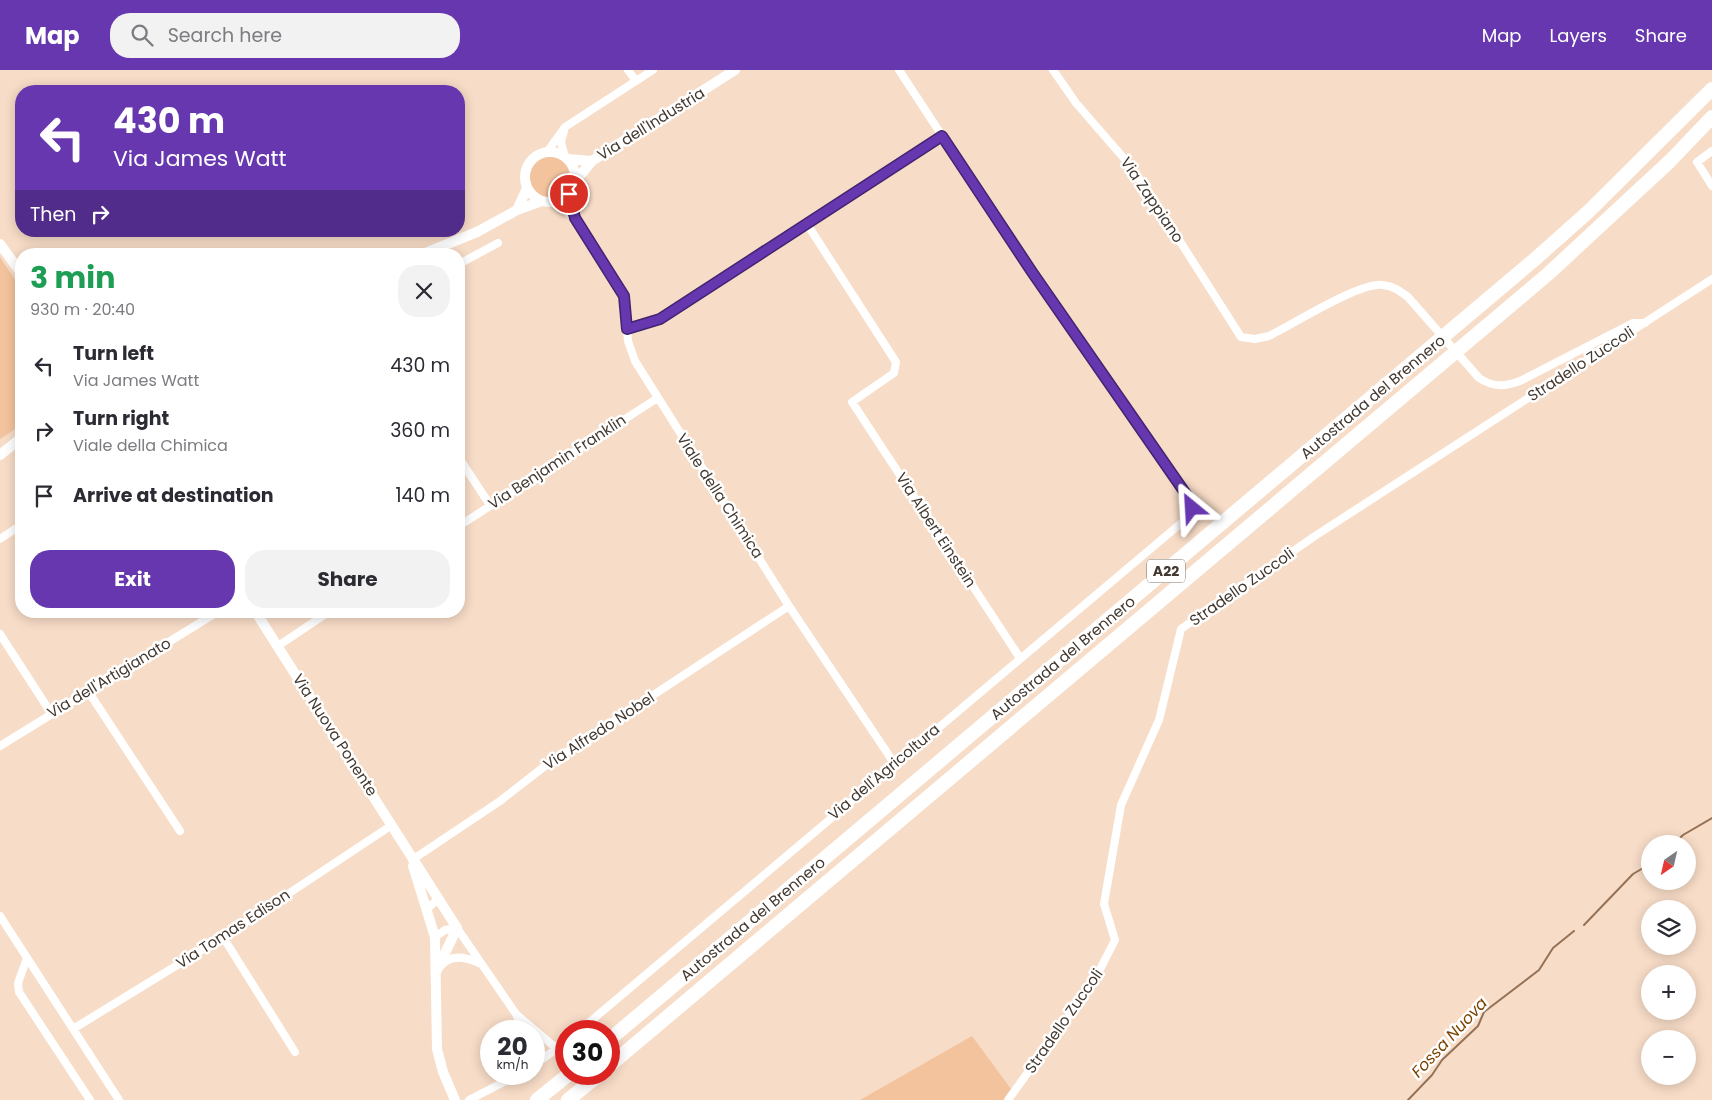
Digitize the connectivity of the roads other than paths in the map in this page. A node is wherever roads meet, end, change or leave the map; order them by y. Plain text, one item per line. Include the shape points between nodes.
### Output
1 (628, 70) edge
2 (653, 70) edge
3 (735, 70) edge
4 (899, 70) edge
5 (1054, 70) edge
6 (636, 81) junction
7 (1712, 89) edge
8 (1712, 117) edge
9 (565, 126) junction
10 (942, 136) junction
11 (1712, 151) edge
12 (547, 152) junction
13 (566, 158) junction
14 (592, 161) junction
15 (574, 183) junction
16 (1712, 186) edge
17 (527, 188) junction
18 (569, 194) junction
19 (542, 201) junction
20 (554, 202) junction
21 (517, 210) junction
22 (575, 218) junction
23 (807, 224) junction
24 (464, 237) edge
25 (465, 237) edge
26 (498, 243) dead end
27 (0, 244) edge
28 (437, 248) edge
29 (465, 261) edge
30 (15, 265) edge
31 (1712, 279) edge
32 (1645, 323) junction
33 (627, 329) junction
34 (656, 399) junction
35 (15, 443) edge
36 (0, 455) edge
37 (465, 467) edge
38 (490, 505) junction
39 (465, 522) edge
40 (15, 529) edge
41 (0, 539) edge
42 (789, 606) junction
43 (208, 618) edge
44 (260, 618) edge
45 (320, 618) edge
46 (0, 634) edge
47 (278, 646) junction
48 (1020, 658) junction
49 (88, 691) junction
50 (51, 713) junction
51 (0, 746) edge
52 (894, 763) junction
53 (392, 825) junction
54 (180, 831) dead end
55 (412, 860) junction
56 (438, 899) junction
57 (427, 909) junction
58 (0, 916) edge
59 (457, 928) junction
60 (222, 937) junction
61 (435, 937) junction
62 (27, 958) junction
63 (479, 963) junction
64 (436, 972) junction
65 (516, 1014) junction
66 (518, 1020) edge
67 (592, 1020) edge
68 (73, 1029) junction
69 (620, 1031) edge
70 (555, 1047) edge
71 (295, 1052) dead end
72 (620, 1057) edge
73 (498, 1085) edge
74 (556, 1085) edge
75 (586, 1085) edge
76 (90, 1100) edge
77 (119, 1100) edge
78 (455, 1100) edge
79 (469, 1100) edge
80 (538, 1100) edge
81 (568, 1100) edge
82 (1008, 1100) edge

1 - 6 street
2 - 6 street
3 - 14 street, Via dell'Industria
4 - 10 street
5 - 32 street, Via Zappiano via 1076,103 1146,188 1241,337 1270,336 1361,289 1390,286 1402,292 1472,371 1487,383 1506,386 1633,323
6 - 9 street
7 - 69 highway, Autostrada del Brennero / A22 via 1534,260
8 - 72 highway, Autostrada del Brennero / A22 via 1670,161 1548,274
9 - 12 street
9 - 13 street via 561,142
10 - 23 street
10 - 48 street, Via dell'Agricoltura via 1188,497 1192,508 1186,519
11 - 16 street via 1697,162
12 - 13 street
12 - 17 street via 528,164 524,180
13 - 14 street, Via dell'Industria
13 - 15 street via 574,170
14 - 15 street, Via dell'Industria
15 - 18 street
17 - 19 street via 530,194
17 - 21 street
18 - 20 street
18 - 22 street, Viale della Chimica
19 - 20 street
19 - 21 street
20 - 22 street, Viale della Chimica
21 - 25 street
22 - 33 street, Viale della Chimica via 624,296
23 - 33 street via 660,319
23 - 48 street, Via Albert Einstein via 896,362 894,373 852,402
24 - 28 street
26 - 29 street
27 - 30 street
31 - 32 street, Stradello Zuccoli
32 - 82 street, Stradello Zuccoli via 1315,536 1182,629 1159,720 1121,805 1104,904 1115,940 1096,980
33 - 34 street, Viale della Chimica via 632,356
34 - 38 street, Via Benjamin Franklin
34 - 42 street, Viale della Chimica
35 - 36 street
37 - 38 street
38 - 39 street, Via Benjamin Franklin
40 - 41 street
42 - 52 street, Viale della Chimica
42 - 55 street, Via Alfredo Nobel via 545,766 500,801
43 - 49 street, Via dell'Artigianato
44 - 47 street, Via Nuova Ponente
45 - 47 street
46 - 50 street
47 - 53 street, Via Nuova Ponente
48 - 52 street, Via dell'Agricoltura
49 - 50 street, Via dell'Artigianato
49 - 54 street
50 - 51 street, Via dell'Artigianato
52 - 67 street, Via dell'Agricoltura
53 - 55 street, Via Nuova Ponente
53 - 60 street, Via Tomas Edison
55 - 56 street, Via Nuova Ponente
55 - 57 street, Via Nuova Ponente via 417,886
56 - 57 street
56 - 59 street, Via Nuova Ponente
57 - 61 street, Via Nuova Ponente
58 - 62 street
59 - 61 street via 445,930
59 - 63 street, Via Nuova Ponente
59 - 64 street
60 - 68 street, Via Tomas Edison
60 - 71 street
61 - 64 street, Via Nuova Ponente
62 - 68 street
62 - 76 street via 18,983 19,992
63 - 64 street via 456,957 443,963
63 - 65 street, Via Nuova Ponente
64 - 78 street, Via Nuova Ponente via 436,1049
65 - 66 street
65 - 70 street
68 - 77 street
73 - 79 street
74 - 80 highway
75 - 81 highway

